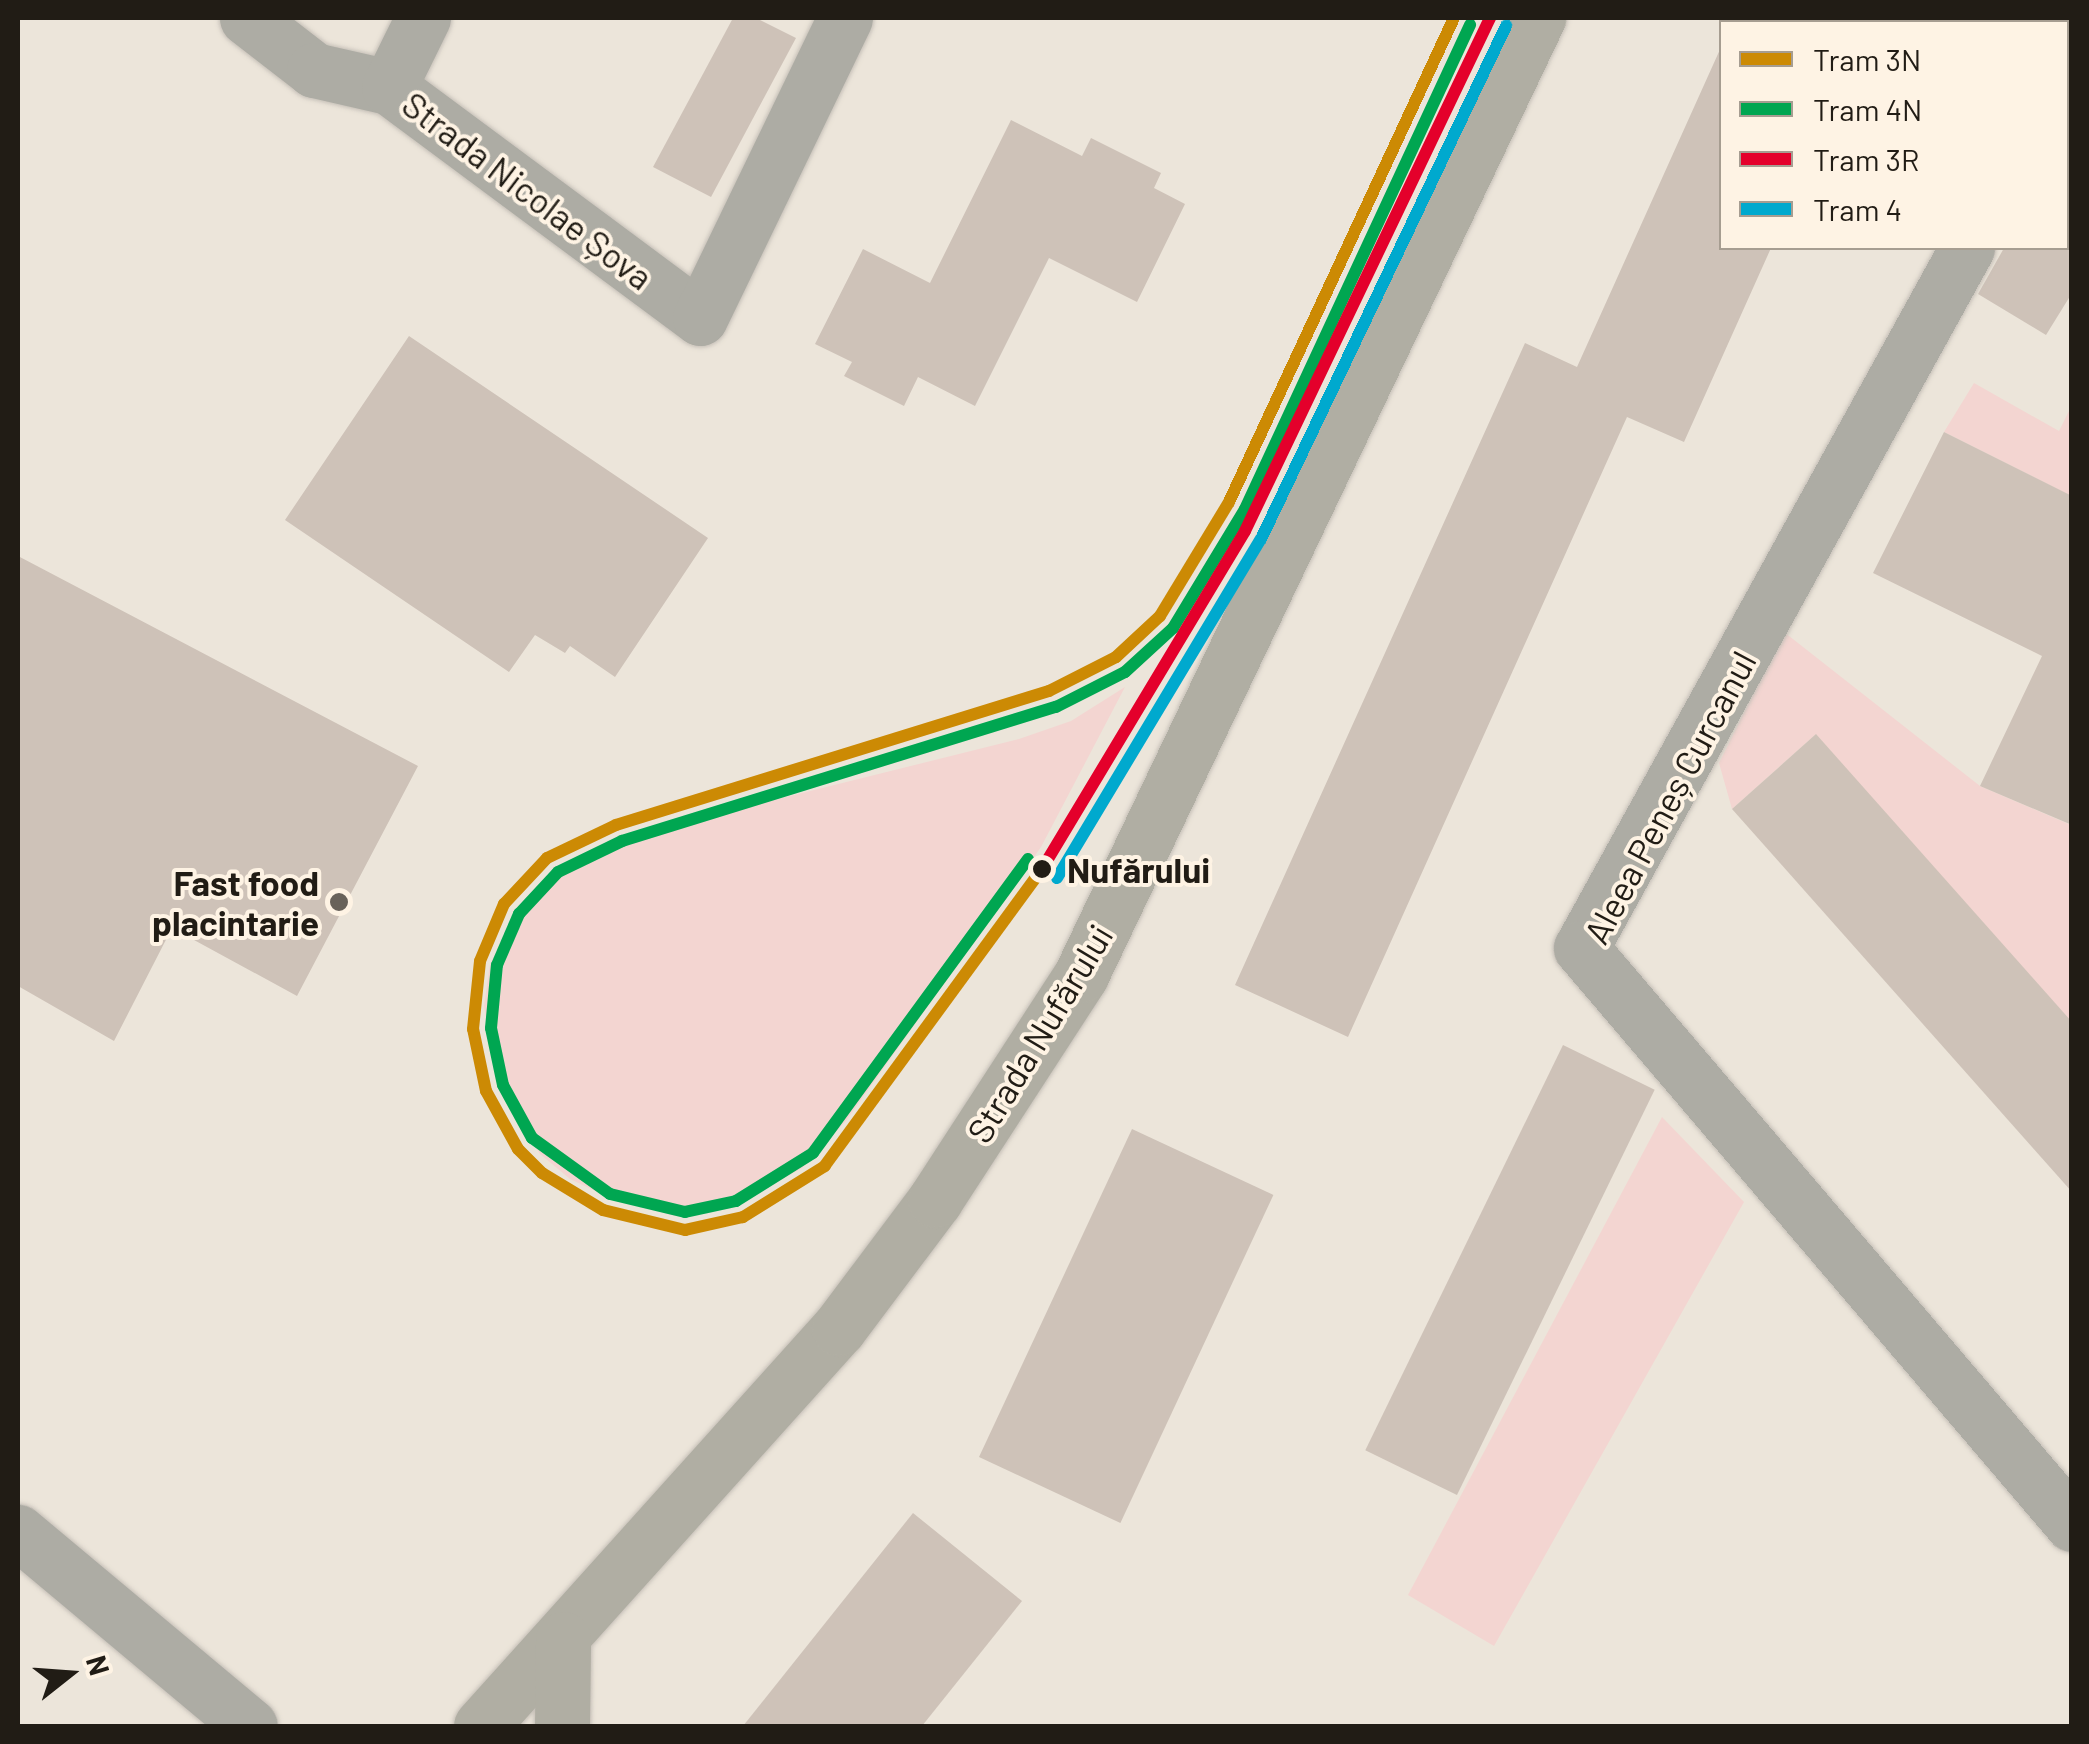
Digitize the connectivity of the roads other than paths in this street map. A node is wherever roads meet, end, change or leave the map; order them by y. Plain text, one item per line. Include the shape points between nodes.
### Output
1 (247, 18) edge
2 (423, 18) edge
3 (845, 18) edge
4 (1538, 18) edge
5 (389, 88) junction
6 (1966, 250) edge
7 (2072, 1524) edge
8 (18, 1532) edge
9 (563, 1639) junction
10 (250, 1726) edge
11 (482, 1726) edge
12 (562, 1726) edge

1 - 5 street, Strada Nicolae Șova via 314,70
2 - 5 street
3 - 5 street, Strada Nicolae Șova via 700,318
4 - 9 main road, Strada Nufărului via 1081,975 935,1200 839,1328
6 - 7 street, Aleea Peneș Curcanul via 1581,948
8 - 10 street
9 - 11 main road, Strada Nufărului
9 - 12 main road

